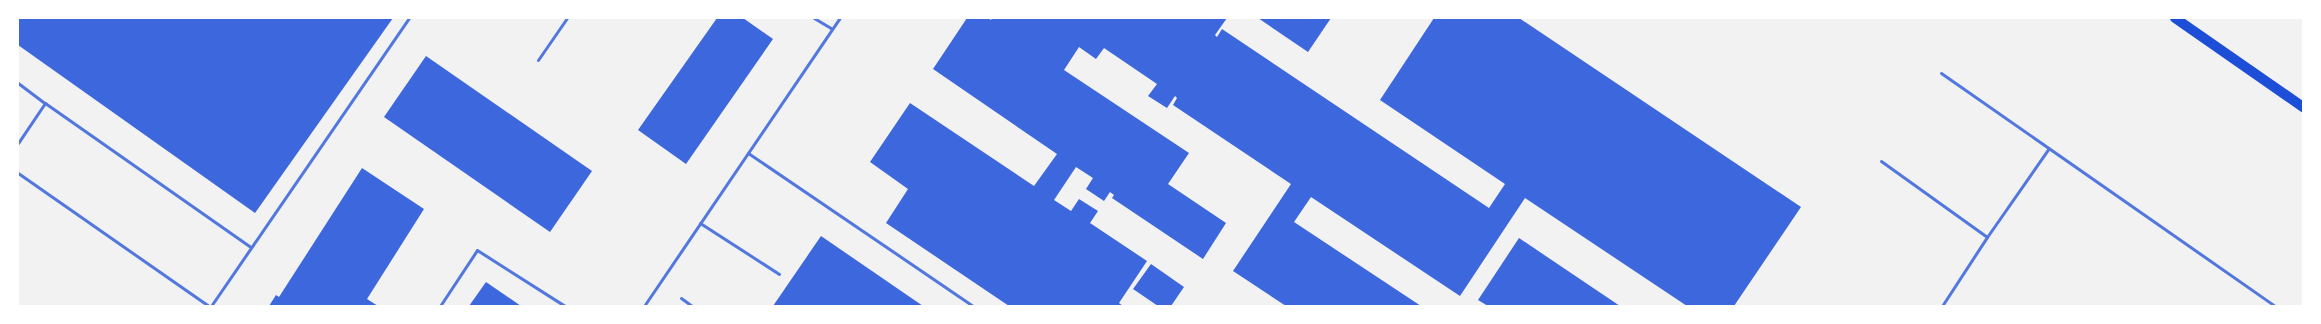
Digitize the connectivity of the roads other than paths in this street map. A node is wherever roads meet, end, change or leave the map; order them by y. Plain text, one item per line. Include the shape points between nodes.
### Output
1 (409, 18) edge
2 (567, 18) edge
3 (814, 18) edge
4 (840, 18) edge
5 (2175, 18) edge
6 (832, 29) junction
7 (538, 60) dead end
8 (1941, 72) dead end
9 (18, 83) edge
10 (45, 103) junction
11 (2303, 107) edge
12 (18, 143) edge
13 (2049, 148) junction
14 (748, 153) junction
15 (1881, 161) dead end
16 (18, 173) edge
17 (700, 223) junction
18 (1987, 237) junction
19 (251, 247) junction
20 (779, 274) dead end
21 (680, 298) dead end
22 (210, 306) edge
23 (440, 306) edge
24 (564, 306) edge
25 (644, 306) edge
26 (692, 306) edge
27 (973, 306) edge
28 (1942, 306) edge
29 (2275, 306) edge

1 - 19 lane
2 - 7 lane
3 - 6 lane
4 - 6 lane
5 - 11 main road
6 - 14 lane
8 - 13 lane
9 - 10 lane
10 - 12 lane
10 - 19 lane
13 - 18 lane
13 - 29 lane
14 - 17 lane
14 - 27 lane
15 - 18 lane
16 - 22 lane
17 - 20 lane
17 - 25 lane
18 - 28 lane
19 - 22 lane
21 - 26 lane
23 - 24 lane via 478,250

